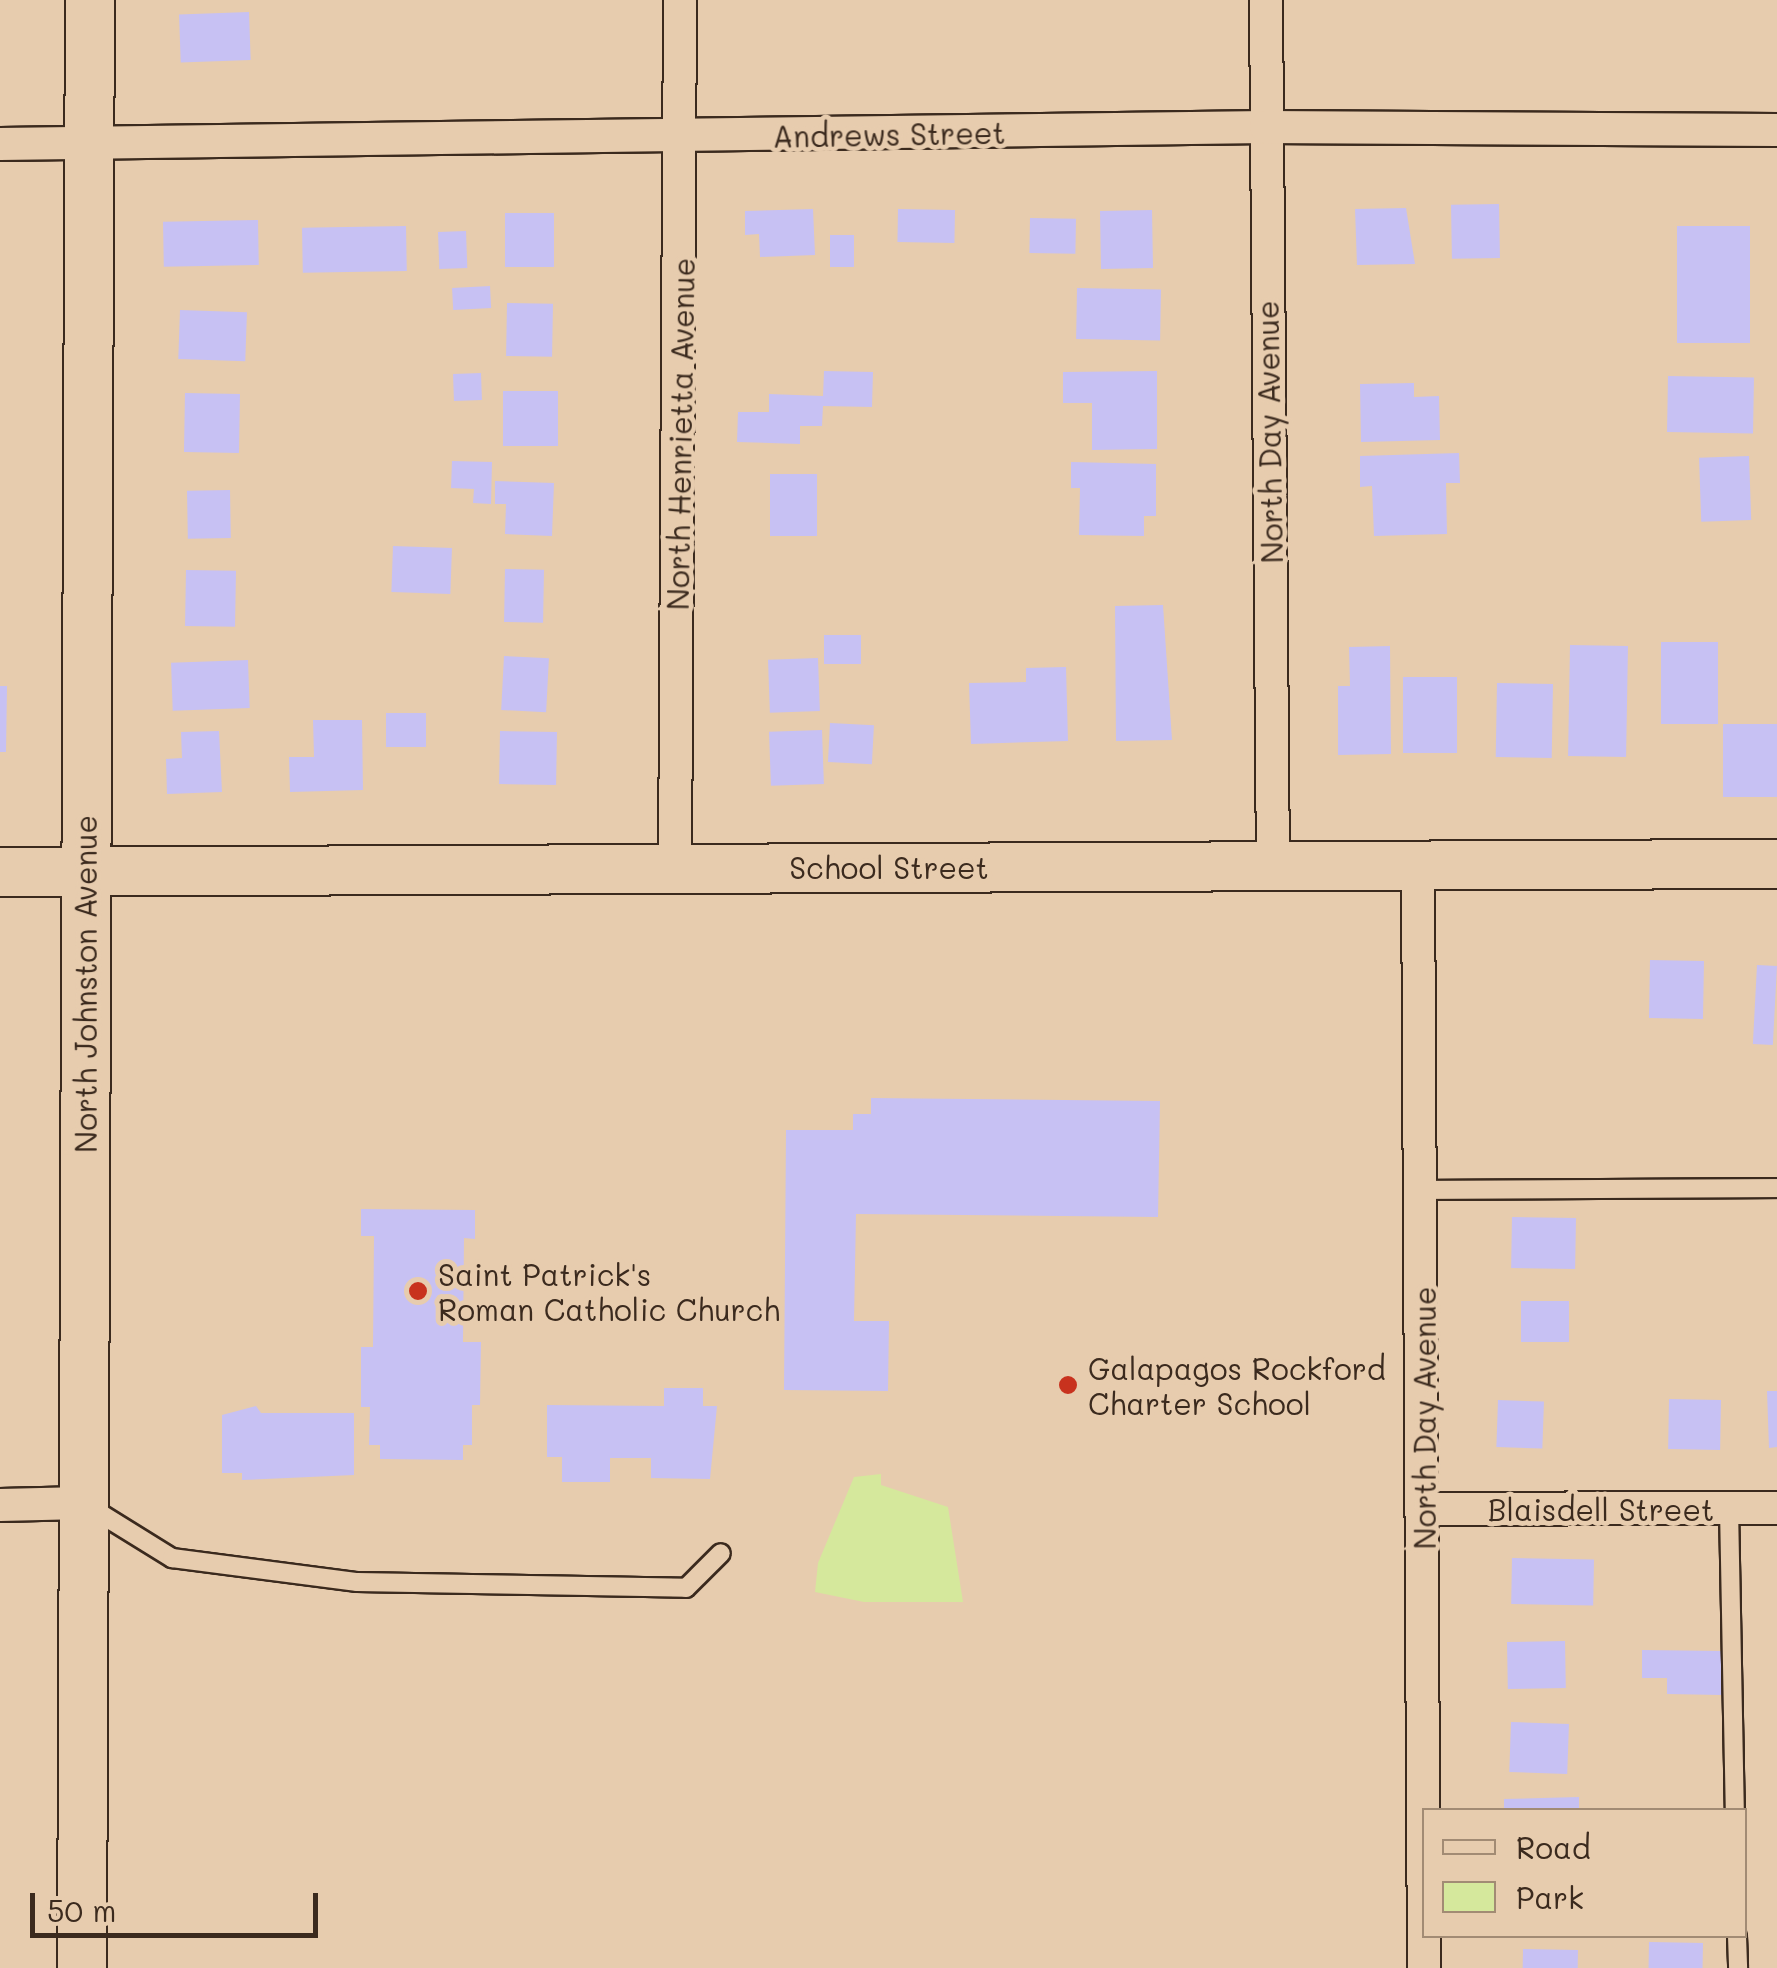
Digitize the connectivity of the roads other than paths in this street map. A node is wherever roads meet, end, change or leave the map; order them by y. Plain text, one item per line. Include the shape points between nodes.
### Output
1 (90, 0) edge
2 (680, 0) edge
3 (1266, 0) edge
4 (1266, 128) junction
5 (1777, 130) edge
6 (684, 138) junction
7 (91, 142) junction
8 (0, 144) edge
9 (1273, 864) junction
10 (1777, 864) edge
11 (674, 868) junction
12 (1418, 868) junction
13 (0, 872) edge
14 (84, 872) junction
15 (1777, 1188) edge
16 (1422, 1190) junction
17 (83, 1503) junction
18 (0, 1505) edge
19 (1729, 1508) junction
20 (1777, 1508) edge
21 (1424, 1509) junction
22 (720, 1552) dead end
23 (1424, 1808) edge
24 (1735, 1808) edge
25 (1424, 1938) edge
26 (1737, 1938) edge
27 (82, 1968) edge
28 (1424, 1968) edge
29 (1738, 1968) edge

1 - 7 street, North Johnston Avenue
2 - 6 street, North Henrietta Avenue
3 - 4 street, North Day Avenue
4 - 5 street, Andrews Street
4 - 6 street, Andrews Street
4 - 9 street, North Day Avenue
6 - 7 street, Andrews Street
6 - 11 street, North Henrietta Avenue
7 - 8 street, Andrews Street
7 - 14 street, North Johnston Avenue
9 - 11 street, School Street
9 - 12 street, School Street
10 - 12 street, School Street
11 - 14 street, School Street
12 - 16 street, North Day Avenue
13 - 14 street, School Street
14 - 17 street, North Johnston Avenue
15 - 16 lane
16 - 21 street, North Day Avenue
17 - 18 street
17 - 22 lane via 172,1558 357,1582 686,1588
17 - 27 street, North Johnston Avenue
19 - 20 street, Blaisdell Street
19 - 21 street, Blaisdell Street
19 - 24 lane
21 - 23 street, North Day Avenue
25 - 28 street, North Day Avenue
26 - 29 lane

